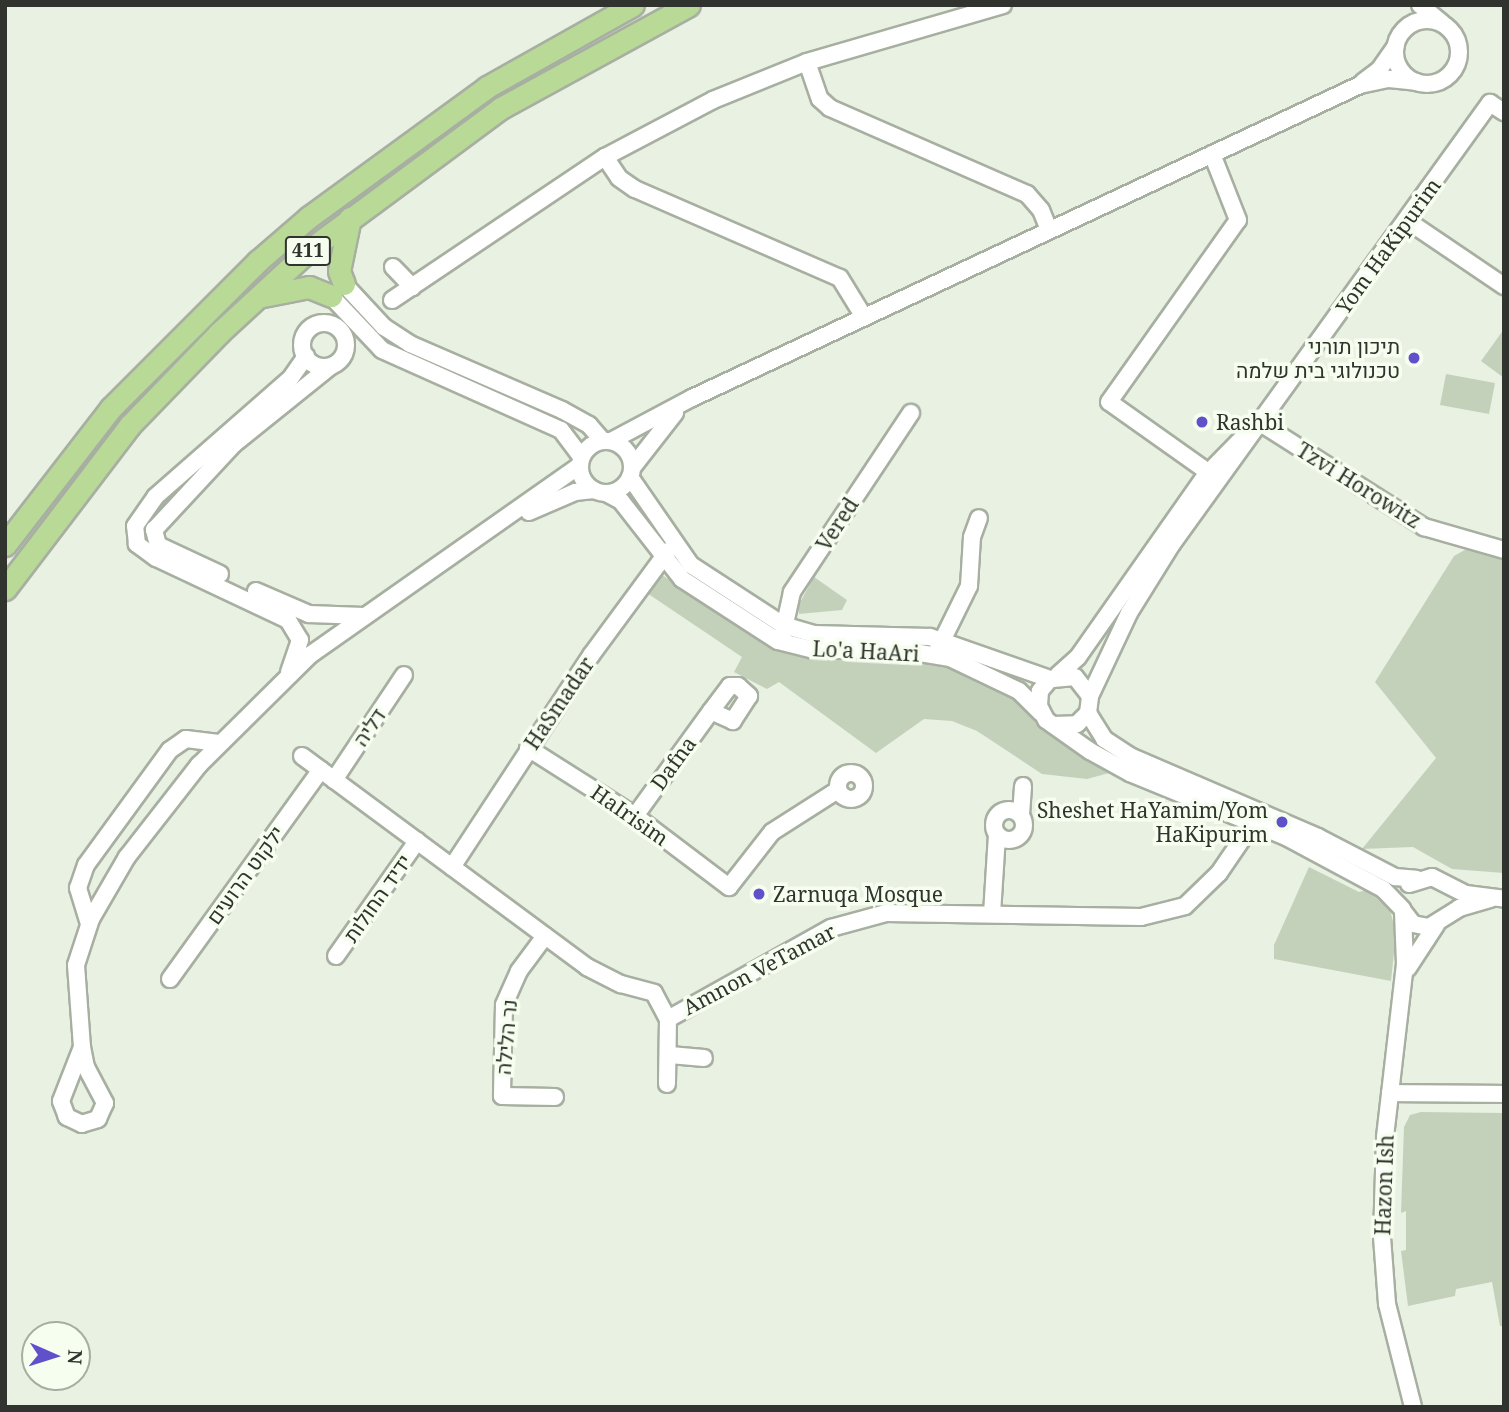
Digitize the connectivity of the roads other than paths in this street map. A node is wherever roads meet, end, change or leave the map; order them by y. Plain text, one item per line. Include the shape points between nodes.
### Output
1 (633, 5) edge
2 (689, 5) edge
3 (1003, 5) edge
4 (1410, 5) edge
5 (1420, 5) edge
6 (1443, 25) junction
7 (1406, 29) junction
8 (1396, 46) junction
9 (807, 62) junction
10 (1416, 82) junction
11 (1360, 85) junction
12 (1497, 107) edge
13 (1212, 154) junction
14 (605, 158) junction
15 (350, 218) junction
16 (1408, 221) junction
17 (1049, 230) junction
18 (393, 267) dead end
19 (1504, 286) edge
20 (412, 287) junction
21 (338, 290) junction
22 (258, 297) junction
23 (392, 300) dead end
24 (864, 317) junction
25 (306, 356) junction
26 (331, 366) junction
27 (692, 398) junction
28 (911, 412) dead end
29 (1259, 422) junction
30 (607, 441) junction
31 (580, 461) junction
32 (631, 472) junction
33 (1208, 472) junction
34 (600, 492) junction
35 (513, 515) junction
36 (979, 518) dead end
37 (674, 543) junction
38 (5, 545) edge
39 (1504, 550) edge
40 (663, 556) junction
41 (5, 589) edge
42 (364, 615) junction
43 (783, 625) junction
44 (782, 643) junction
45 (938, 647) junction
46 (288, 674) junction
47 (404, 675) dead end
48 (1054, 677) junction
49 (1090, 696) junction
50 (711, 710) dead end
51 (1041, 713) junction
52 (1088, 713) junction
53 (1054, 725) junction
54 (219, 743) junction
55 (528, 748) junction
56 (302, 756) dead end
57 (328, 775) junction
58 (1023, 786) dead end
59 (838, 790) dead end
60 (635, 816) junction
61 (1257, 818) junction
62 (417, 841) junction
63 (452, 867) junction
64 (1416, 879) junction
65 (1442, 882) junction
66 (1498, 899) edge
67 (1403, 910) junction
68 (992, 914) junction
69 (1441, 921) junction
70 (89, 923) junction
71 (545, 936) junction
72 (336, 956) dead end
73 (170, 979) dead end
74 (1403, 987) junction
75 (668, 1019) junction
76 (82, 1047) dead end
77 (670, 1055) junction
78 (704, 1058) dead end
79 (667, 1084) dead end
80 (1390, 1093) junction
81 (1504, 1094) edge
82 (555, 1097) dead end
83 (1414, 1407) edge

1 - 38 main road, 411 via 487,87 278,244 111,408
2 - 15 main road, 411 via 501,108
3 - 9 street
4 - 7 street
5 - 6 street
6 - 7 street via 1424,21
6 - 10 street via 1458,44 1457,64 1440,81
7 - 8 street
8 - 10 street via 1398,65
8 - 11 street via 1379,70
9 - 14 street via 713,100
9 - 17 street via 820,99 830,108 1027,194 1041,210
10 - 11 street via 1389,79
11 - 13 street
12 - 16 street, Yom HaKipurim
13 - 17 street
13 - 33 street via 1238,220 1109,402
14 - 20 street
14 - 24 street via 619,178 635,189 840,278
15 - 21 main road
15 - 22 main road, 411
16 - 19 street
16 - 29 street, Yom HaKipurim
17 - 24 street
18 - 20 street
20 - 23 street
21 - 22 main road via 296,286
21 - 30 street via 410,344 562,410
21 - 31 street via 382,350 561,429
22 - 41 main road, 411 via 130,425
24 - 27 street
25 - 26 street via 319,366
25 - 26 street via 303,344 309,329 320,324 335,326 346,347 341,359
25 - 46 street via 290,379 155,497 135,526 137,544 156,558 288,620 300,640
26 - 42 street via 234,444 154,530 158,545 309,614
27 - 30 street
27 - 32 street via 656,433
28 - 43 street, Vered via 792,592
29 - 33 street, Yom HaKipurim
29 - 39 street, Tzvi Horowitz via 1424,527
29 - 49 street, Yom HaKipurim via 1153,573
30 - 31 street via 591,445
30 - 32 street via 625,449
31 - 34 street via 584,481
31 - 35 street
32 - 34 street via 620,489
32 - 37 street, Lo'a HaAri
33 - 48 street, Yom HaKipurim via 1078,657
34 - 35 street
34 - 40 street, Lo'a HaAri via 621,501
35 - 42 street
36 - 45 street via 972,537 969,586
37 - 40 street, HaSmadar
37 - 43 street, Lo'a HaAri via 711,582
40 - 44 street, Lo'a HaAri via 709,600
40 - 55 street, HaSmadar
42 - 46 street
43 - 44 street, Vered
43 - 45 street, Lo'a HaAri via 814,634 902,634
44 - 45 street, Lo'a HaAri via 813,650
45 - 48 street, Lo'a HaAri
45 - 51 street, Lo'a HaAri via 1019,691
46 - 54 street
47 - 57 street, דליה
48 - 49 street via 1082,681
48 - 51 street via 1040,691
49 - 52 street
50 - 60 street, Dafna
51 - 53 street
52 - 53 street via 1077,724
52 - 61 street via 1097,732 1114,747
53 - 61 street via 1121,769
54 - 70 street via 147,829 99,900
54 - 70 street via 186,739 170,750 86,865 78,888
55 - 60 street, HaIrisim
55 - 63 street, HaSmadar
56 - 57 street, Amnon VeTamar
57 - 62 street, Amnon VeTamar
57 - 73 street, ילקוט הרועים
58 - 68 street via 1021,815 1013,810 1000,813 994,824 998,835
59 - 60 street, HaIrisim via 772,832 729,887
61 - 64 street via 1395,877
61 - 67 street via 1380,887
61 - 68 street, Amnon VeTamar via 1219,873 1185,906 1141,917
62 - 63 street, Amnon VeTamar
62 - 72 street, ידיד החולות
63 - 71 street, Amnon VeTamar
64 - 65 street
64 - 67 street via 1405,889
65 - 66 street via 1461,892
65 - 69 street via 1451,899
66 - 69 street via 1464,906
67 - 69 street via 1417,925
67 - 74 street, Hazon Ish
68 - 75 street, Amnon VeTamar via 886,913 831,928
69 - 74 street, Hazon Ish via 1415,953
70 - 76 street via 76,965
71 - 75 street, Amnon VeTamar via 603,976 654,993
71 - 82 street, נר הלילה via 519,971 504,1005 502,1096
74 - 80 street, Hazon Ish
75 - 77 street
77 - 78 street
77 - 79 street
80 - 81 street
80 - 83 street, Hazon Ish via 1382,1193 1383,1274

